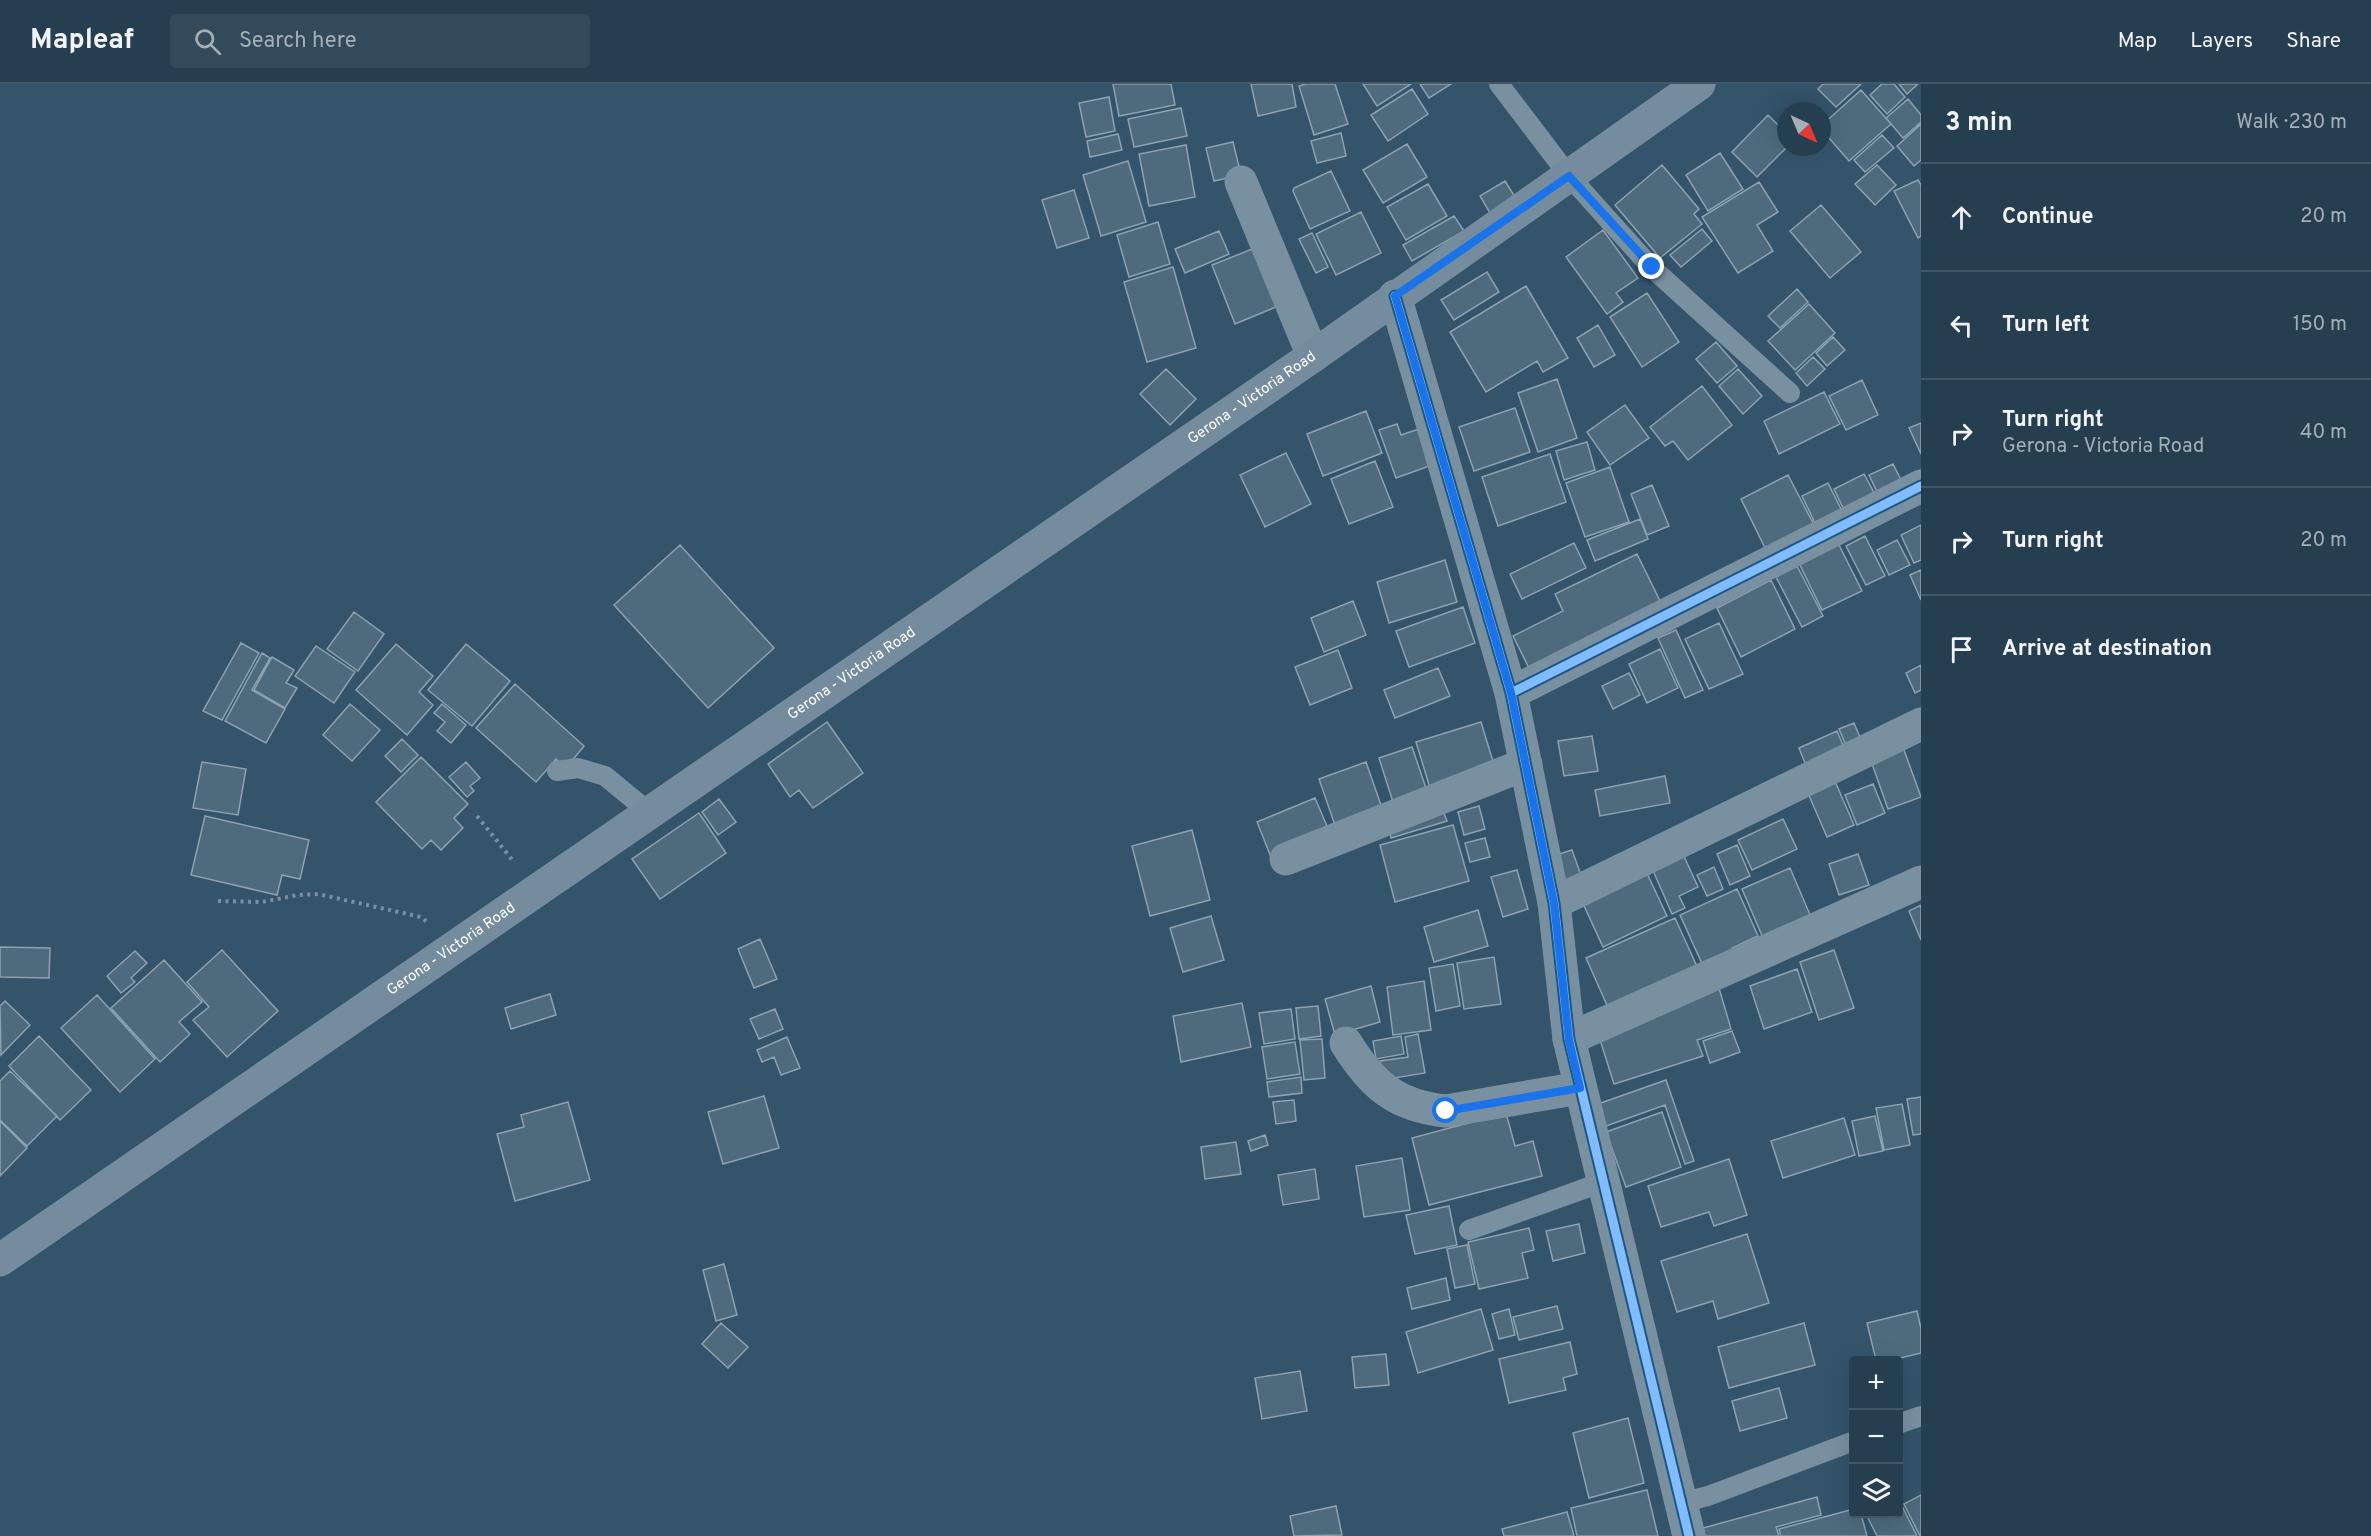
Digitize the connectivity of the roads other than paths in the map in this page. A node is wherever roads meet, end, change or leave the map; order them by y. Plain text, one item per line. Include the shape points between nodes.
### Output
1 (1499, 84) edge
2 (1699, 84) edge
3 (1569, 176) junction
4 (1241, 182) dead end
5 (1395, 296) junction
6 (1313, 356) junction
7 (1790, 393) dead end
8 (1921, 486) edge
9 (1511, 693) junction
10 (1921, 724) edge
11 (1527, 764) junction
12 (556, 771) dead end
13 (650, 813) junction
14 (1286, 860) dead end
15 (1921, 882) edge
16 (1554, 903) junction
17 (1569, 1040) junction
18 (1346, 1043) dead end
19 (1580, 1088) junction
20 (1603, 1182) junction
21 (1469, 1230) dead end
22 (0, 1260) edge
23 (1921, 1416) edge
24 (1903, 1423) edge
25 (1849, 1443) edge
26 (1680, 1503) junction
27 (1689, 1536) edge

1 - 3 lane
2 - 3 main road, Gerona - Victoria Road
3 - 5 main road, Gerona - Victoria Road
3 - 7 lane via 1652,267
4 - 6 street
5 - 6 main road, Gerona - Victoria Road
5 - 9 street
6 - 13 main road, Gerona - Victoria Road
8 - 9 street
9 - 11 street
10 - 16 street
11 - 14 street
11 - 16 street
12 - 13 lane via 578,768 605,776
13 - 22 main road, Gerona - Victoria Road
15 - 17 street
16 - 17 street
17 - 19 street
18 - 19 street via 1372,1080 1401,1100 1427,1109 1446,1111
19 - 20 street
20 - 21 lane
20 - 26 street
23 - 24 lane
25 - 26 lane
26 - 27 street

